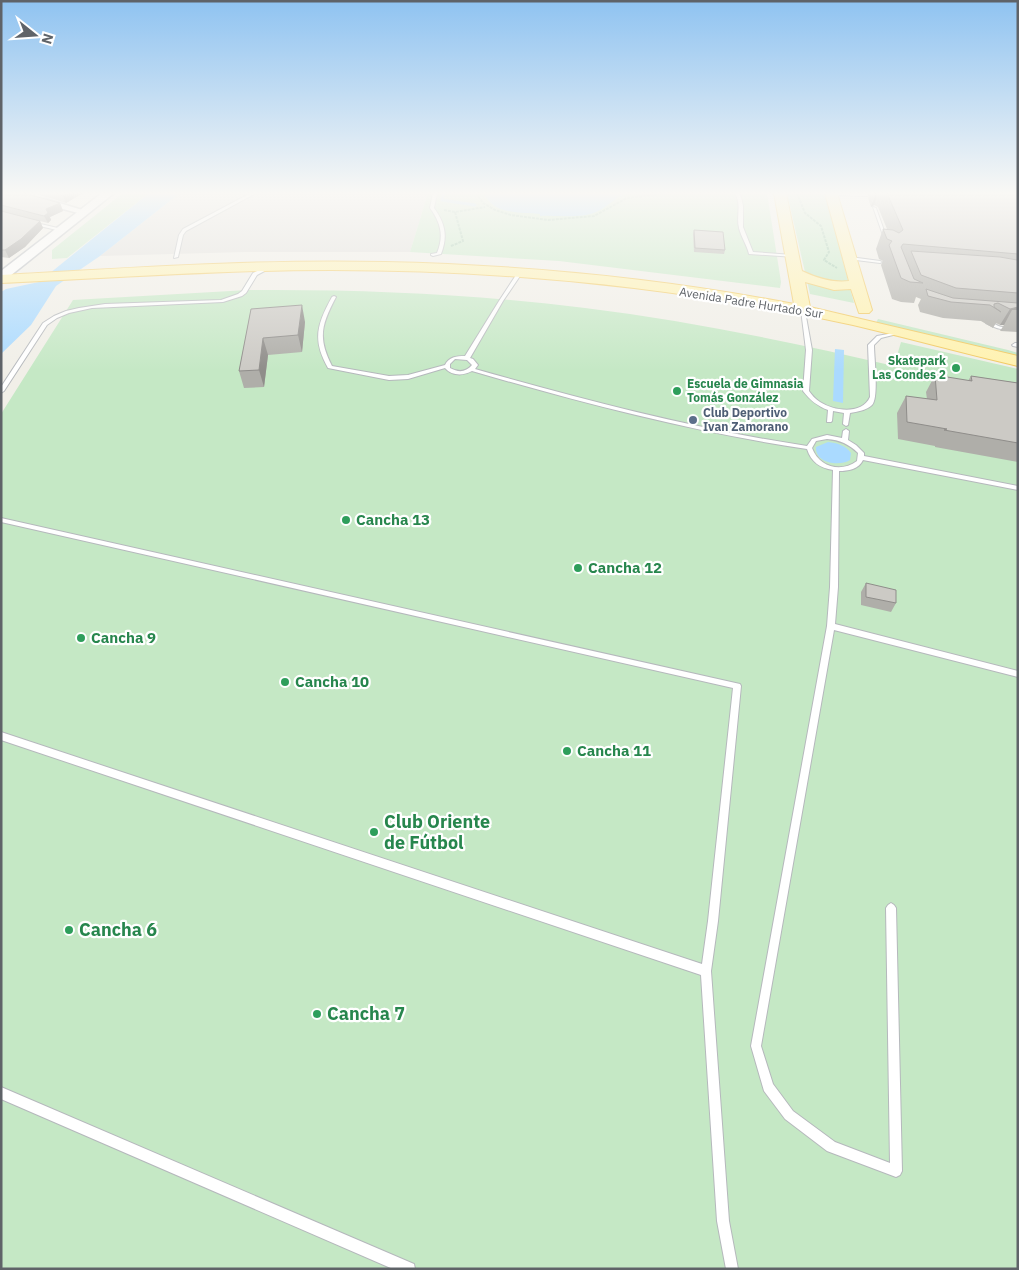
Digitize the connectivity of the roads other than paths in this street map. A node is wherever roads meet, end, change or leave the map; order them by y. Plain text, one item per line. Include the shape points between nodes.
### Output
1 (29, 252) edge
2 (177, 252) edge
3 (352, 252) edge
4 (450, 252) edge
5 (751, 252) edge
6 (792, 252) edge
7 (848, 252) edge
8 (793, 256) junction
9 (176, 257) junction
10 (851, 262) junction
11 (273, 265) junction
12 (7, 268) edge
13 (520, 273) junction
14 (796, 273) junction
15 (1, 278) edge
16 (852, 284) junction
17 (334, 297) dead end
18 (801, 303) junction
19 (864, 310) junction
20 (829, 316) junction
21 (988, 322) edge
22 (1016, 324) edge
23 (902, 333) junction
24 (1017, 349) edge
25 (467, 358) junction
26 (447, 366) junction
27 (472, 370) junction
28 (1, 391) edge
29 (831, 409) junction
30 (847, 411) junction
31 (827, 437) junction
32 (845, 441) junction
33 (809, 448) junction
34 (862, 458) junction
35 (836, 469) junction
36 (1018, 488) edge
37 (1, 520) edge
38 (831, 626) junction
39 (1018, 674) edge
40 (1, 736) edge
41 (891, 908) dead end
42 (706, 971) junction
43 (1, 1093) edge
44 (409, 1269) edge
45 (732, 1269) edge

1 - 12 main road
2 - 9 lane
3 - 9 main road, Avenida Padre Hurtado Sur
4 - 18 main road, Avenida Padre Hurtado Sur via 718,283
5 - 8 lane
6 - 8 main road
7 - 10 main road
8 - 14 main road
9 - 12 main road, Avenida Padre Hurtado Sur
10 - 10 lane via 881,264
10 - 16 main road
11 - 13 main road, Avenida Padre Hurtado Sur via 389,266
11 - 15 main road, Avenida Padre Hurtado Sur
11 - 28 lane via 255,274 244,292 235,298 96,307 60,314 45,324
12 - 15 main road
13 - 18 main road, Avenida Padre Hurtado Sur
13 - 25 lane
14 - 16 main road via 820,283
14 - 18 main road
16 - 19 main road
17 - 26 lane via 322,319 318,338 330,367 389,378
18 - 19 main road, Avenida Padre Hurtado Sur
18 - 20 main road, Avenida Padre Hurtado Sur
18 - 29 lane via 809,350 806,391 818,403
19 - 20 main road
19 - 24 main road, Avenida Padre Hurtado Sur
20 - 23 main road, Avenida Padre Hurtado Sur
21 - 22 lane via 1004,329 1014,328
23 - 24 main road, Avenida Padre Hurtado Sur
23 - 30 lane via 883,336 872,342 872,401 861,410
25 - 26 lane via 451,360
25 - 27 lane via 475,363
26 - 27 lane via 457,373
27 - 33 lane via 648,418
29 - 30 lane
29 - 31 lane
30 - 32 lane
31 - 32 lane
31 - 33 lane via 814,440
32 - 34 lane via 857,448
33 - 35 lane via 819,463
34 - 35 lane via 857,466
34 - 36 lane
35 - 38 lane
37 - 42 lane via 737,686
38 - 39 lane
38 - 41 lane via 756,1046 768,1087 789,1115 832,1147 896,1171
40 - 42 lane
42 - 45 lane via 723,1222
43 - 44 lane

